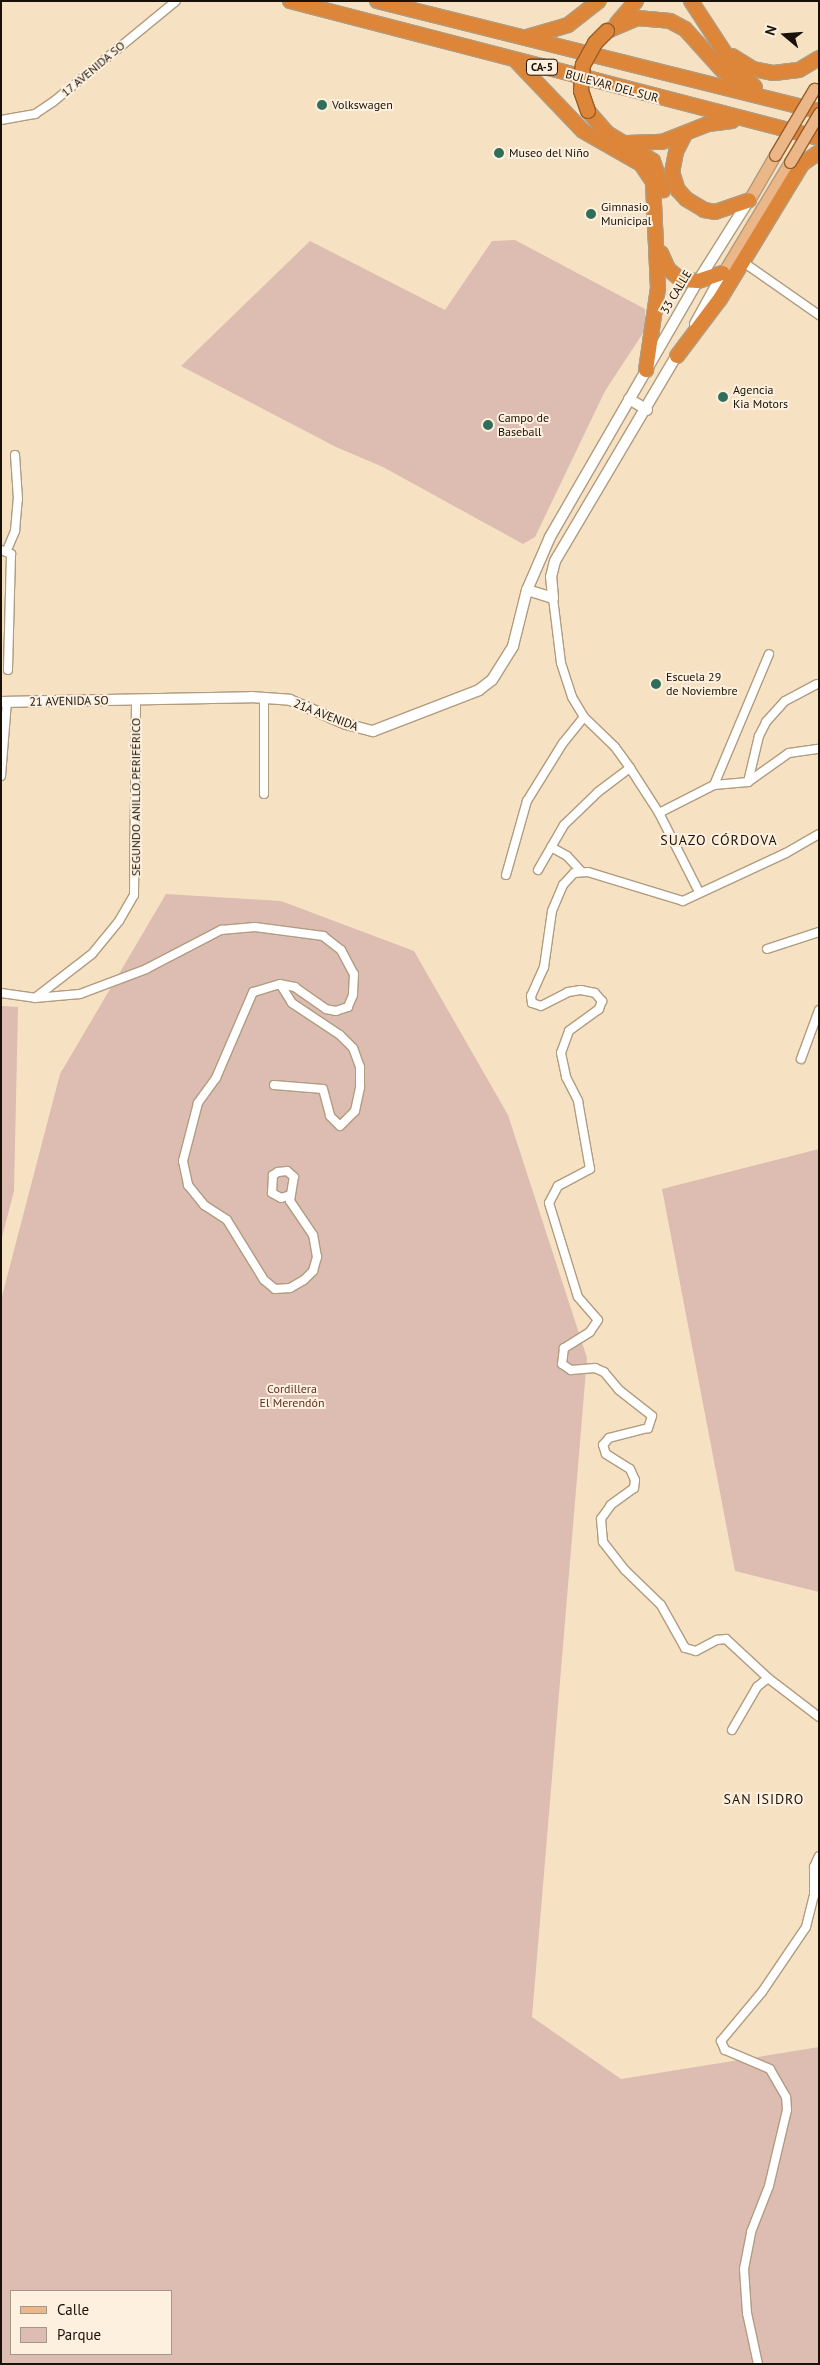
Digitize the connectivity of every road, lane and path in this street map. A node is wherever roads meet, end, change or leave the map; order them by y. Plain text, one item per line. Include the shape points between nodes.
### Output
1 (176, 1) edge
2 (290, 1) edge
3 (377, 1) edge
4 (599, 1) edge
5 (636, 1) edge
6 (691, 1) edge
7 (610, 29) junction
8 (524, 38) junction
9 (720, 46) junction
10 (819, 58) edge
11 (514, 60) junction
12 (819, 80) edge
13 (749, 92) junction
14 (768, 97) junction
15 (819, 112) edge
16 (1, 120) edge
17 (793, 133) junction
18 (685, 134) junction
19 (819, 138) edge
20 (624, 143) junction
21 (819, 152) edge
22 (748, 200) junction
23 (657, 243) junction
24 (743, 262) junction
25 (723, 273) junction
26 (698, 281) junction
27 (819, 315) edge
28 (677, 356) junction
29 (646, 370) junction
30 (629, 399) junction
31 (647, 410) junction
32 (15, 455) dead end
33 (561, 519) junction
34 (575, 528) junction
35 (4, 550) edge
36 (527, 590) junction
37 (553, 598) junction
38 (769, 654) dead end
39 (8, 670) dead end
40 (817, 684) dead end
41 (136, 700) junction
42 (264, 700) junction
43 (4, 702) edge
44 (584, 717) junction
45 (819, 749) edge
46 (630, 768) junction
47 (1, 776) edge
48 (748, 782) junction
49 (714, 785) junction
50 (264, 794) dead end
51 (659, 813) junction
52 (819, 834) edge
53 (551, 847) junction
54 (538, 870) dead end
55 (581, 871) junction
56 (506, 875) dead end
57 (699, 892) junction
58 (819, 932) edge
59 (767, 949) dead end
60 (280, 984) junction
61 (1, 992) edge
62 (35, 998) junction
63 (819, 1010) edge
64 (801, 1059) dead end
65 (274, 1084) dead end
66 (290, 1195) dead end
67 (768, 1678) junction
68 (819, 1717) edge
69 (732, 1730) dead end
70 (819, 1856) edge
71 (758, 2364) edge

1 - 16 street, 17 AVENIDA SO via 53,102 35,114
2 - 11 highway, BULEVAR DEL SUR / CA-5
3 - 8 highway, BULEVAR DEL SUR / CA-5
4 - 8 highway via 568,25
5 - 7 highway
6 - 9 highway
7 - 13 highway via 646,18 677,24 692,36 726,75
7 - 20 highway, bridge via 595,43 583,65 581,90 588,111 602,128
8 - 13 highway, BULEVAR DEL SUR / CA-5
9 - 10 highway via 747,67 766,72 792,72
9 - 14 highway via 740,73
11 - 17 highway, BULEVAR DEL SUR / CA-5
11 - 23 highway via 583,131 646,168 654,189
12 - 22 main road, 33 CALLE, bridge
13 - 14 highway, BULEVAR DEL SUR / CA-5
14 - 15 highway, BULEVAR DEL SUR / CA-5
15 - 25 main road, bridge
17 - 18 highway via 724,121
17 - 19 highway, BULEVAR DEL SUR / CA-5
18 - 20 highway via 654,143
18 - 22 highway via 676,152 672,172 678,190 686,199 704,210 715,212
20 - 23 highway via 650,158 660,176 663,191
21 - 24 highway via 802,164
22 - 26 street, 33 CALLE
23 - 26 highway via 672,273 681,280
23 - 29 highway via 657,308
24 - 27 street
24 - 28 highway via 712,311
25 - 26 highway
25 - 28 street
26 - 29 street, 33 CALLE
28 - 31 street
29 - 30 street, 33 CALLE
30 - 31 street
30 - 33 street, 33 CALLE
31 - 34 street
32 - 35 street via 18,499 15,530
33 - 34 street
33 - 36 street
34 - 37 street via 556,561 551,577
35 - 39 street via 11,554
36 - 37 street
36 - 42 street, 21A AVENIDA via 513,646 505,664 479,690 372,730 346,724 290,700
37 - 44 street via 561,664 572,697
38 - 49 street
40 - 48 street via 785,701 766,722 759,736
41 - 42 street, 21A AVENIDA via 251,697
41 - 43 street, 21 AVENIDA SO
41 - 62 street, SEGUNDO ANILLO PERIFÉRICO via 134,895 119,921 92,954
42 - 50 street
43 - 47 street
44 - 46 street
44 - 56 street via 563,743 528,801
45 - 48 street via 789,753
46 - 51 street
46 - 53 street via 574,814
48 - 49 street
49 - 51 street
51 - 57 street
52 - 57 street via 770,861
53 - 54 street
53 - 55 street via 567,856
55 - 57 street via 673,900 688,900
55 - 67 street via 568,878 552,911 544,967 531,996 532,1003 541,1006 568,992 581,990 595,993 602,1001 599,1009 569,1031 561,1053 566,1076 578,1101 591,1164 587,1173 555,1189 550,1211 578,1297 598,1320 590,1332 568,1343 562,1352 561,1362 571,1370 595,1368 604,1372 652,1416 648,1428 610,1438 603,1445 606,1454 630,1469 635,1480 634,1488 611,1505 601,1519 601,1535 608,1550 661,1605 685,1648 696,1651 726,1639
58 - 59 street
60 - 62 street via 296,987 326,1009 336,1011 348,1007 353,995 354,974 341,950 323,936 255,927 221,930 146,969 80,994
60 - 65 street via 292,1003 340,1034 353,1048 360,1067 360,1087 355,1111 340,1126 330,1116 323,1089
60 - 66 street via 253,992 216,1078 198,1103 183,1162 188,1185 204,1205 227,1220 264,1280 276,1289 290,1288 304,1280 313,1271 317,1256 313,1235 290,1201
61 - 62 street
63 - 64 street
67 - 68 street
67 - 69 street via 757,1687
70 - 71 street via 814,1867 814,1896 806,1927 762,1992 721,2041 725,2050 770,2069 786,2097 787,2110 769,2186 751,2232 744,2269 746,2312

